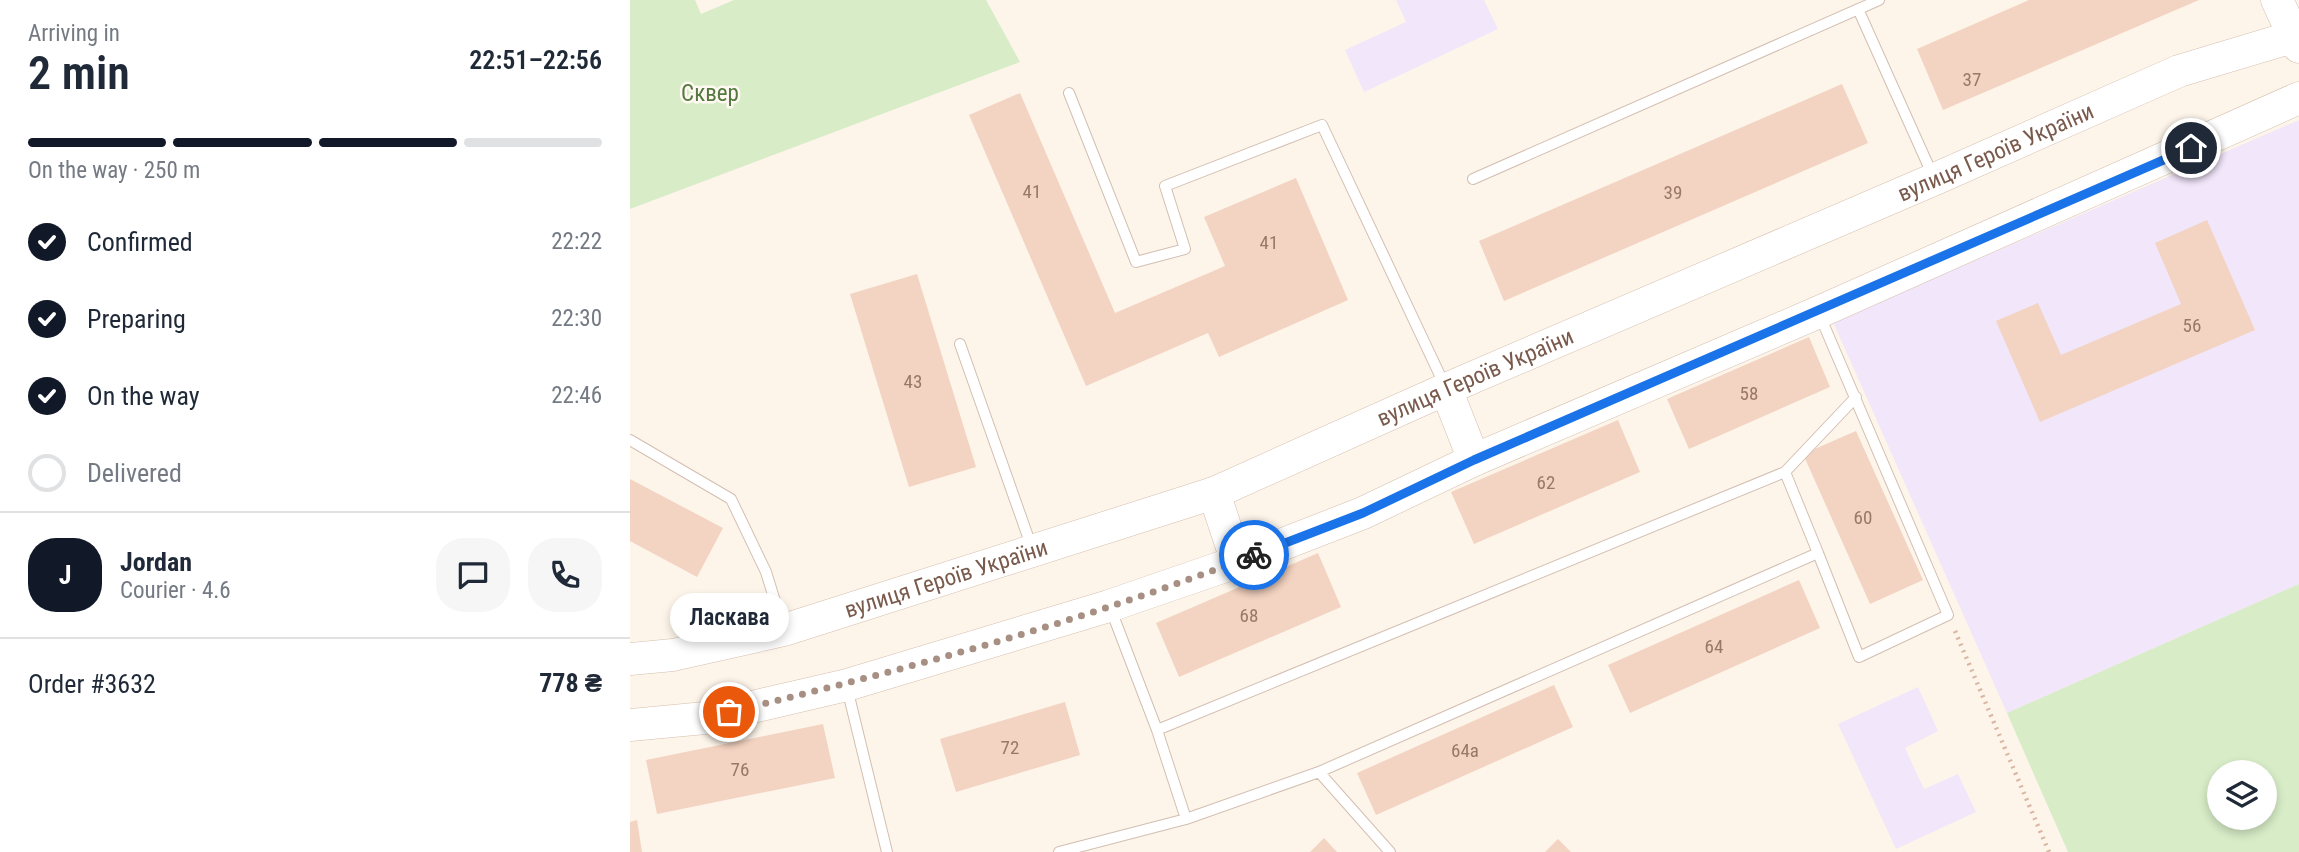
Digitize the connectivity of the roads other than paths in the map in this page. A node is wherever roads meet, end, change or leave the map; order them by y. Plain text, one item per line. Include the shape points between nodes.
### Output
1 (1879, 0) edge
2 (2277, 0) edge
3 (1858, 9) junction
4 (2297, 39) edge
5 (1069, 93) dead end
6 (2299, 98) edge
7 (1473, 179) dead end
8 (1935, 179) junction
9 (1819, 312) junction
10 (960, 344) dead end
11 (1446, 389) junction
12 (1856, 397) junction
13 (630, 440) edge
14 (1474, 460) junction
15 (1785, 472) junction
16 (1214, 494) junction
17 (1033, 551) junction
18 (1818, 553) junction
19 (1237, 562) junction
20 (1110, 606) junction
21 (784, 629) junction
22 (630, 659) edge
23 (846, 685) junction
24 (630, 725) edge
25 (1157, 730) junction
26 (1319, 772) junction
27 (1186, 819) junction
28 (887, 852) edge
29 (1059, 852) edge
30 (1390, 852) edge

1 - 3 lane
2 - 4 main road
3 - 7 lane
3 - 8 lane
4 - 8 main road, вулиця Героїв України via 2179,71
5 - 11 lane via 1136,262 1185,249 1165,186 1322,125
6 - 9 main road
8 - 11 main road, вулиця Героїв України
9 - 12 lane
9 - 14 main road
10 - 17 lane
11 - 14 main road
11 - 16 main road, вулиця Героїв України
12 - 15 lane
12 - 18 lane via 1948,615 1859,657
13 - 21 lane via 731,499 766,572
14 - 19 main road via 1363,513
15 - 18 lane
15 - 25 lane
16 - 17 main road, вулиця Героїв України
16 - 19 main road
17 - 21 main road, вулиця Героїв України
18 - 26 lane
19 - 20 main road
20 - 23 main road
20 - 25 lane
21 - 22 main road, вулиця Героїв України
23 - 24 main road via 705,718
23 - 28 lane
25 - 27 lane
26 - 27 lane
26 - 30 lane
27 - 29 lane

